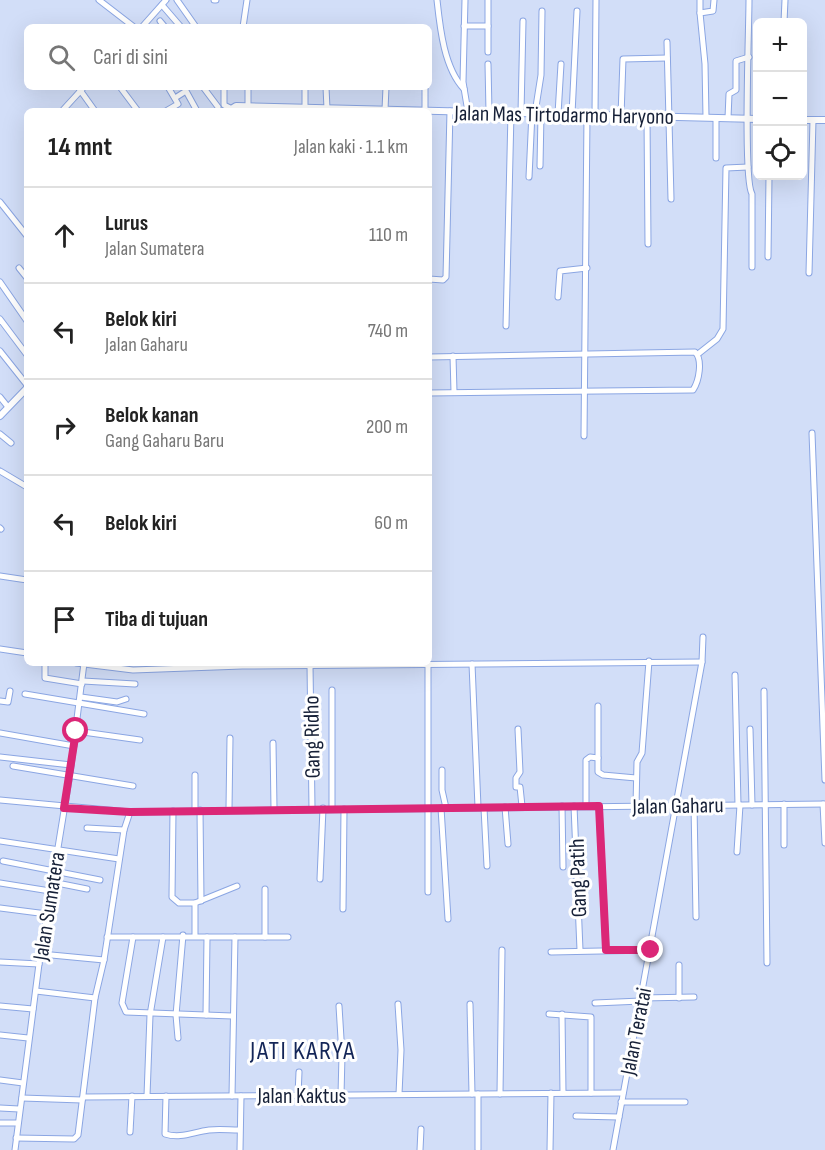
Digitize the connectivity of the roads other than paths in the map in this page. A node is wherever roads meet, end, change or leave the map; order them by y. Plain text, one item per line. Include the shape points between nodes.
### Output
1 (99, 0) edge
2 (177, 0) edge
3 (247, 0) edge
4 (437, 0) edge
5 (465, 0) edge
6 (488, 0) edge
7 (596, 0) edge
8 (700, 0) edge
9 (714, 0) edge
10 (749, 0) edge
11 (785, 0) edge
12 (164, 2) edge
13 (542, 11) dead end
14 (577, 11) dead end
15 (700, 13) junction
16 (784, 18) edge
17 (160, 21) dead end
18 (523, 21) dead end
19 (130, 24) edge
20 (145, 24) edge
21 (162, 24) edge
22 (179, 24) edge
23 (194, 24) edge
24 (243, 24) edge
25 (464, 26) junction
26 (488, 26) junction
27 (667, 42) dead end
28 (488, 52) dead end
29 (749, 57) junction
30 (667, 58) junction
31 (489, 64) dead end
32 (561, 64) dead end
33 (749, 70) junction
34 (753, 70) edge
35 (464, 88) junction
36 (81, 90) edge
37 (83, 90) edge
38 (122, 90) edge
39 (170, 90) edge
40 (206, 90) edge
41 (222, 90) edge
42 (248, 90) edge
43 (306, 90) edge
44 (326, 90) edge
45 (386, 90) edge
46 (425, 90) edge
47 (175, 98) junction
48 (248, 107) junction
49 (65, 108) edge
50 (93, 108) edge
51 (136, 108) edge
52 (171, 108) edge
53 (195, 108) edge
54 (225, 108) edge
55 (278, 108) edge
56 (309, 108) edge
57 (325, 108) edge
58 (389, 108) edge
59 (425, 108) edge
60 (432, 111) edge
61 (450, 111) junction
62 (468, 112) junction
63 (489, 112) junction
64 (511, 113) junction
65 (521, 113) junction
66 (536, 113) junction
67 (558, 114) junction
68 (572, 114) junction
69 (591, 115) junction
70 (621, 116) junction
71 (647, 116) junction
72 (669, 117) junction
73 (705, 117) junction
74 (716, 118) junction
75 (728, 118) junction
76 (748, 118) junction
77 (753, 118) edge
78 (807, 120) edge
79 (813, 120) junction
80 (825, 120) edge
81 (716, 158) dead end
82 (540, 166) dead end
83 (748, 166) junction
84 (529, 177) dead end
85 (769, 180) edge
86 (671, 199) dead end
87 (0, 202) edge
88 (24, 232) edge
89 (648, 244) dead end
90 (768, 257) dead end
91 (752, 267) dead end
92 (19, 268) dead end
93 (587, 268) junction
94 (809, 273) dead end
95 (24, 274) edge
96 (432, 279) edge
97 (0, 282) edge
98 (558, 297) dead end
99 (24, 317) edge
100 (0, 319) edge
101 (506, 326) dead end
102 (0, 351) edge
103 (24, 351) edge
104 (587, 354) junction
105 (698, 354) junction
106 (453, 356) junction
107 (432, 357) edge
108 (24, 387) edge
109 (584, 391) junction
110 (24, 392) edge
111 (454, 392) junction
112 (432, 393) edge
113 (0, 397) edge
114 (8, 407) junction
115 (1, 414) edge
116 (812, 433) dead end
117 (0, 434) edge
118 (584, 436) dead end
119 (11, 443) dead end
120 (0, 471) edge
121 (24, 485) edge
122 (0, 576) edge
123 (24, 580) edge
124 (703, 637) dead end
125 (0, 649) edge
126 (24, 653) edge
127 (649, 661) junction
128 (702, 663) junction
129 (432, 664) edge
130 (472, 664) junction
131 (45, 666) edge
132 (84, 666) edge
133 (100, 666) edge
134 (275, 666) edge
135 (310, 666) edge
136 (424, 666) edge
137 (735, 675) dead end
138 (83, 682) junction
139 (135, 684) dead end
140 (332, 690) dead end
141 (10, 691) dead end
142 (764, 691) dead end
143 (25, 694) dead end
144 (81, 697) junction
145 (126, 699) dead end
146 (0, 700) edge
147 (79, 704) junction
148 (598, 706) dead end
149 (144, 714) dead end
150 (518, 729) dead end
151 (750, 729) dead end
152 (76, 731) junction
153 (0, 733) edge
154 (230, 738) dead end
155 (140, 740) dead end
156 (273, 743) dead end
157 (74, 746) junction
158 (0, 757) edge
159 (598, 758) junction
160 (71, 765) junction
161 (13, 766) dead end
162 (442, 770) dead end
163 (70, 774) junction
164 (195, 775) dead end
165 (636, 778) junction
166 (825, 780) edge
167 (133, 786) dead end
168 (0, 800) edge
169 (784, 804) junction
170 (824, 804) edge
171 (676, 805) junction
172 (694, 805) junction
173 (739, 805) junction
174 (752, 805) junction
175 (767, 805) junction
176 (522, 806) junction
177 (562, 806) junction
178 (574, 806) junction
179 (586, 806) junction
180 (599, 806) junction
181 (636, 806) junction
182 (481, 807) junction
183 (505, 807) junction
184 (64, 808) junction
185 (274, 808) junction
186 (312, 808) junction
187 (322, 808) junction
188 (332, 808) junction
189 (426, 808) junction
190 (444, 808) junction
191 (229, 809) junction
192 (345, 809) junction
193 (197, 810) junction
194 (173, 811) junction
195 (130, 812) junction
196 (87, 828) dead end
197 (124, 830) junction
198 (0, 841) edge
199 (825, 843) edge
200 (508, 844) dead end
201 (784, 845) dead end
202 (57, 850) junction
203 (737, 852) dead end
204 (119, 859) junction
205 (3, 861) dead end
206 (487, 866) dead end
207 (563, 867) dead end
208 (53, 871) junction
209 (320, 879) dead end
210 (100, 880) dead end
211 (52, 882) junction
212 (0, 883) edge
213 (237, 886) dead end
214 (87, 889) dead end
215 (265, 889) dead end
216 (50, 891) junction
217 (428, 892) dead end
218 (198, 902) junction
219 (0, 908) edge
220 (343, 909) dead end
221 (47, 914) junction
222 (696, 917) dead end
223 (448, 919) dead end
224 (183, 935) junction
225 (195, 935) junction
226 (107, 937) junction
227 (133, 937) junction
228 (163, 937) junction
229 (207, 937) junction
230 (236, 937) junction
231 (265, 937) junction
232 (288, 937) dead end
233 (502, 950) dead end
234 (606, 950) junction
235 (651, 950) junction
236 (580, 951) junction
237 (551, 952) dead end
238 (41, 954) junction
239 (104, 960) junction
240 (0, 962) edge
241 (767, 963) dead end
242 (39, 964) junction
243 (679, 965) dead end
244 (36, 991) junction
245 (694, 997) dead end
246 (95, 998) junction
247 (679, 998) junction
248 (641, 999) junction
249 (595, 1003) dead end
250 (398, 1004) dead end
251 (470, 1004) dead end
252 (0, 1006) edge
253 (339, 1006) dead end
254 (33, 1009) junction
255 (549, 1014) dead end
256 (562, 1014) junction
257 (150, 1015) junction
258 (176, 1015) junction
259 (206, 1015) junction
260 (232, 1016) junction
261 (0, 1035) edge
262 (28, 1038) junction
263 (178, 1038) dead end
264 (299, 1072) dead end
265 (0, 1080) edge
266 (23, 1083) junction
267 (551, 1093) junction
268 (563, 1093) junction
269 (591, 1093) junction
270 (623, 1093) junction
271 (399, 1094) junction
272 (475, 1094) junction
273 (500, 1094) junction
274 (298, 1095) junction
275 (341, 1095) junction
276 (132, 1096) junction
277 (147, 1096) junction
278 (166, 1096) junction
279 (232, 1096) junction
280 (241, 1096) junction
281 (22, 1098) junction
282 (82, 1098) junction
283 (621, 1102) junction
284 (685, 1102) dead end
285 (0, 1108) edge
286 (19, 1109) junction
287 (576, 1116) dead end
288 (619, 1117) junction
289 (0, 1123) edge
290 (17, 1123) junction
291 (421, 1129) dead end
292 (239, 1130) junction
293 (130, 1132) dead end
294 (16, 1138) junction
295 (478, 1149) edge
296 (15, 1150) edge
297 (240, 1150) edge
298 (420, 1150) edge
299 (550, 1150) edge
300 (613, 1150) edge

1 - 19 street
2 - 23 street
3 - 24 street
4 - 35 street via 455,79
5 - 25 street
6 - 26 street
7 - 69 street
8 - 15 street
9 - 15 street via 713,11
10 - 29 street
11 - 16 street
12 - 20 street
12 - 22 street
13 - 66 street
14 - 68 street
15 - 73 street
17 - 21 street
18 - 65 street
25 - 26 street
25 - 35 street
26 - 28 street
27 - 30 street
29 - 33 street
29 - 75 street via 737,60 736,90 729,94
30 - 70 street via 623,59
30 - 72 street
31 - 63 street
32 - 67 street
33 - 34 street
33 - 76 street
35 - 62 street
36 - 49 street
37 - 50 street
38 - 51 street
39 - 47 street
40 - 54 street
41 - 54 street
42 - 48 street
43 - 56 street
44 - 57 street
45 - 58 street
46 - 59 street
47 - 52 street via 178,104
47 - 53 street via 186,91
48 - 54 street, Jalan Mas Tirtodarmo Haryono
48 - 55 street, Jalan Mas Tirtodarmo Haryono
60 - 61 street, Jalan Mas Tirtodarmo Haryono
61 - 62 street, Jalan Mas Tirtodarmo Haryono
61 - 96 street via 446,277
62 - 63 street, Jalan Mas Tirtodarmo Haryono
63 - 64 street, Jalan Mas Tirtodarmo Haryono
64 - 65 street, Jalan Mas Tirtodarmo Haryono
64 - 101 street
65 - 66 street, Jalan Mas Tirtodarmo Haryono
66 - 67 street, Jalan Mas Tirtodarmo Haryono
66 - 82 street
66 - 84 street
67 - 68 street, Jalan Mas Tirtodarmo Haryono
68 - 69 street, Jalan Mas Tirtodarmo Haryono
69 - 70 street, Jalan Mas Tirtodarmo Haryono
69 - 93 street
70 - 71 street, Jalan Mas Tirtodarmo Haryono
71 - 72 street, Jalan Mas Tirtodarmo Haryono
71 - 89 street
72 - 73 street, Jalan Mas Tirtodarmo Haryono
72 - 86 street
73 - 74 street, Jalan Mas Tirtodarmo Haryono
74 - 75 street, Jalan Mas Tirtodarmo Haryono
74 - 81 street
75 - 76 street, Jalan Mas Tirtodarmo Haryono
76 - 77 street, Jalan Mas Tirtodarmo Haryono
76 - 83 street
78 - 79 street
79 - 80 street
79 - 94 street
83 - 91 street
83 - 105 street via 726,168 723,328 717,339
85 - 90 street
87 - 88 street
92 - 95 street
93 - 98 street via 560,271
93 - 104 street
97 - 99 street
100 - 103 street
102 - 108 street
104 - 105 street
104 - 106 street
104 - 109 street
105 - 109 street via 697,384 693,390
106 - 107 street
106 - 111 street
109 - 111 street
109 - 118 street
110 - 114 street
111 - 112 street
113 - 114 street
114 - 115 street
116 - 166 street
117 - 119 street
120 - 121 street
122 - 123 street
124 - 128 street, Jalan Teratai
125 - 126 street
127 - 128 street
127 - 130 street
127 - 165 street via 642,753
128 - 171 street, Jalan Teratai
129 - 130 street
130 - 182 street
131 - 138 street via 45,678
132 - 138 street, Jalan Sumatera
133 - 134 street via 133,670
135 - 186 street, Gang Ridho
136 - 189 street
137 - 173 street
138 - 139 street
138 - 144 street, Jalan Sumatera
140 - 188 street
141 - 146 street via 10,699
142 - 175 street
143 - 147 street
144 - 145 street via 117,702
144 - 147 street, Jalan Sumatera
147 - 149 street
147 - 152 street, Jalan Sumatera
148 - 159 street
150 - 176 street via 520,772 515,782 520,788
151 - 174 street
152 - 155 street
152 - 157 street, Jalan Sumatera
153 - 157 street
154 - 191 street
156 - 185 street
157 - 160 street, Jalan Sumatera
158 - 160 street
159 - 165 street via 600,775
159 - 179 street via 586,760
160 - 163 street, Jalan Sumatera
161 - 163 street
162 - 190 street
163 - 167 street
163 - 184 street, Jalan Sumatera
164 - 193 street
165 - 181 street
168 - 184 street, Jalan Gaharu
169 - 170 street, Jalan Gaharu
169 - 175 street, Jalan Gaharu
169 - 201 street
170 - 199 street
171 - 172 street, Jalan Gaharu
171 - 181 street, Jalan Gaharu
171 - 235 street, Jalan Teratai
172 - 173 street, Jalan Gaharu
172 - 222 street
173 - 174 street, Jalan Gaharu
173 - 203 street
174 - 175 street, Jalan Gaharu
175 - 241 street
176 - 177 street, Jalan Gaharu
176 - 183 street, Jalan Gaharu
177 - 178 street, Jalan Gaharu
177 - 207 street
178 - 179 street, Jalan Gaharu
178 - 236 street, Gang Patih
179 - 180 street, Jalan Gaharu
180 - 181 street, Jalan Gaharu
180 - 234 street
182 - 183 street, Jalan Gaharu
182 - 190 street, Jalan Gaharu
182 - 206 street
183 - 200 street
184 - 195 street, Jalan Gaharu
184 - 202 street, Jalan Sumatera
185 - 186 street, Jalan Gaharu
185 - 191 street, Jalan Gaharu
186 - 187 street, Jalan Gaharu
187 - 188 street, Jalan Gaharu
187 - 209 street
188 - 192 street, Jalan Gaharu
189 - 190 street, Jalan Gaharu
189 - 192 street, Jalan Gaharu
189 - 217 street
190 - 223 street via 442,860 446,867
191 - 193 street, Jalan Gaharu
192 - 220 street
193 - 194 street, Jalan Gaharu
193 - 218 street
194 - 195 street, Jalan Gaharu
194 - 218 street via 172,897 178,903
195 - 197 street
196 - 197 street
197 - 204 street
198 - 202 street
202 - 204 street
202 - 208 street, Jalan Sumatera
204 - 226 street
205 - 208 street
208 - 210 street
208 - 211 street, Jalan Sumatera
211 - 214 street
211 - 216 street, Jalan Sumatera
212 - 216 street
213 - 218 street
215 - 231 street
216 - 221 street, Jalan Sumatera
218 - 225 street
219 - 221 street
221 - 238 street, Jalan Sumatera
224 - 225 street
224 - 228 street
224 - 258 street
225 - 229 street
226 - 227 street
226 - 239 street
227 - 228 street
227 - 257 street via 123,1008
228 - 257 street
229 - 230 street
229 - 259 street
230 - 231 street
230 - 260 street
231 - 232 street
233 - 273 street
234 - 235 street
234 - 236 street
235 - 248 street, Jalan Teratai
236 - 237 street
238 - 239 street
238 - 242 street, Jalan Sumatera
239 - 246 street
240 - 242 street
242 - 244 street, Jalan Sumatera
243 - 247 street
244 - 246 street
244 - 254 street, Jalan Sumatera
245 - 247 street
246 - 282 street
247 - 248 street
248 - 249 street
248 - 270 street, Jalan Teratai
250 - 271 street
251 - 272 street
252 - 254 street
253 - 275 street
254 - 262 street, Jalan Sumatera
255 - 256 street
256 - 268 street
256 - 269 street via 591,1017
257 - 258 street
257 - 277 street
258 - 259 street
258 - 263 street
259 - 260 street
260 - 279 street
261 - 262 street
262 - 266 street, Jalan Sumatera
264 - 274 street
265 - 266 street
266 - 281 street, Jalan Sumatera
267 - 268 street, Jalan Kaktus
267 - 273 street, Jalan Kaktus
267 - 299 street
268 - 269 street, Jalan Kaktus
269 - 270 street, Jalan Kaktus
270 - 283 street, Jalan Teratai
271 - 272 street, Jalan Kaktus
271 - 275 street, Jalan Kaktus
272 - 273 street, Jalan Kaktus
272 - 295 street
274 - 275 street, Jalan Kaktus
274 - 280 street, Jalan Kaktus
276 - 277 street, Jalan Kaktus
276 - 282 street, Jalan Kaktus
276 - 293 street
277 - 278 street, Jalan Kaktus
278 - 279 street, Jalan Kaktus
278 - 292 street via 165,1134 186,1136 193,1132
279 - 280 street, Jalan Kaktus
280 - 292 street
281 - 282 street, Jalan Kaktus
281 - 286 street, Jalan Sumatera
282 - 294 street via 78,1135 74,1139
283 - 284 street
283 - 288 street, Jalan Teratai
285 - 286 street
286 - 290 street, Jalan Sumatera
287 - 288 street
288 - 300 street, Jalan Teratai
289 - 290 street
290 - 294 street, Jalan Sumatera
291 - 298 street
292 - 297 street
294 - 296 street, Jalan Sumatera

